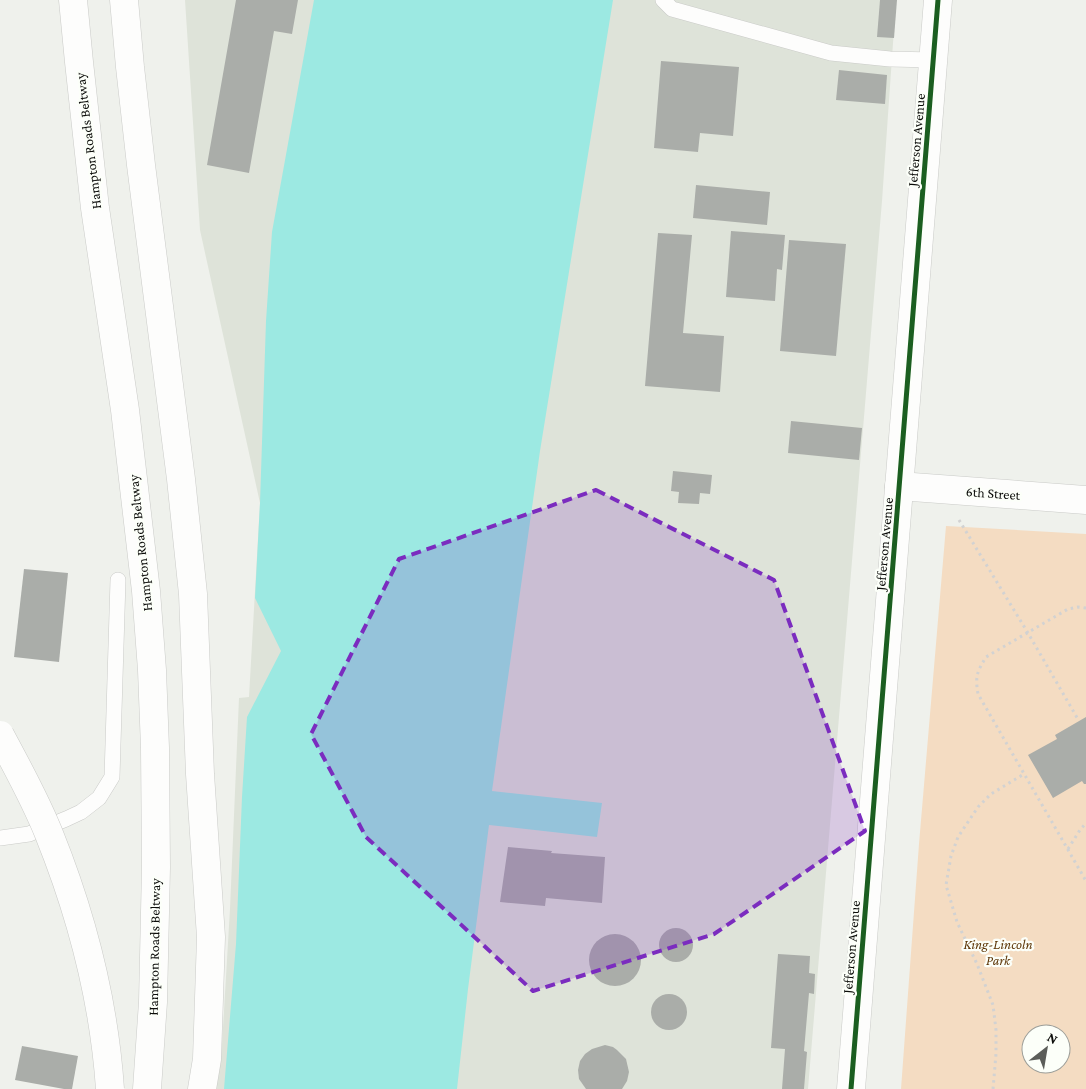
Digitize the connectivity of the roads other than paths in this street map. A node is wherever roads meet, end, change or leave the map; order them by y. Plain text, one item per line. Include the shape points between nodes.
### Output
1 (73, 0) edge
2 (124, 0) edge
3 (137, 0) edge
4 (663, 0) edge
5 (938, 0) edge
6 (934, 60) junction
7 (130, 67) junction
8 (900, 486) junction
9 (1086, 500) edge
10 (118, 580) dead end
11 (0, 734) edge
12 (0, 838) edge
13 (110, 1089) edge
14 (147, 1089) edge
15 (202, 1089) edge
16 (851, 1089) edge

1 - 14 main road, Hampton Roads Beltway via 95,208 126,420 152,670 156,867
2 - 7 main road
3 - 7 main road
4 - 6 lane via 672,9 831,53
5 - 6 main road, Jefferson Avenue
6 - 8 main road, Jefferson Avenue
7 - 15 main road via 193,594 211,937 207,1059
8 - 9 main road, 6th Street
8 - 16 main road, Jefferson Avenue
10 - 12 lane via 112,777 99,798 81,812 29,834
11 - 13 main road, bridge via 49,834 82,926 104,1029

